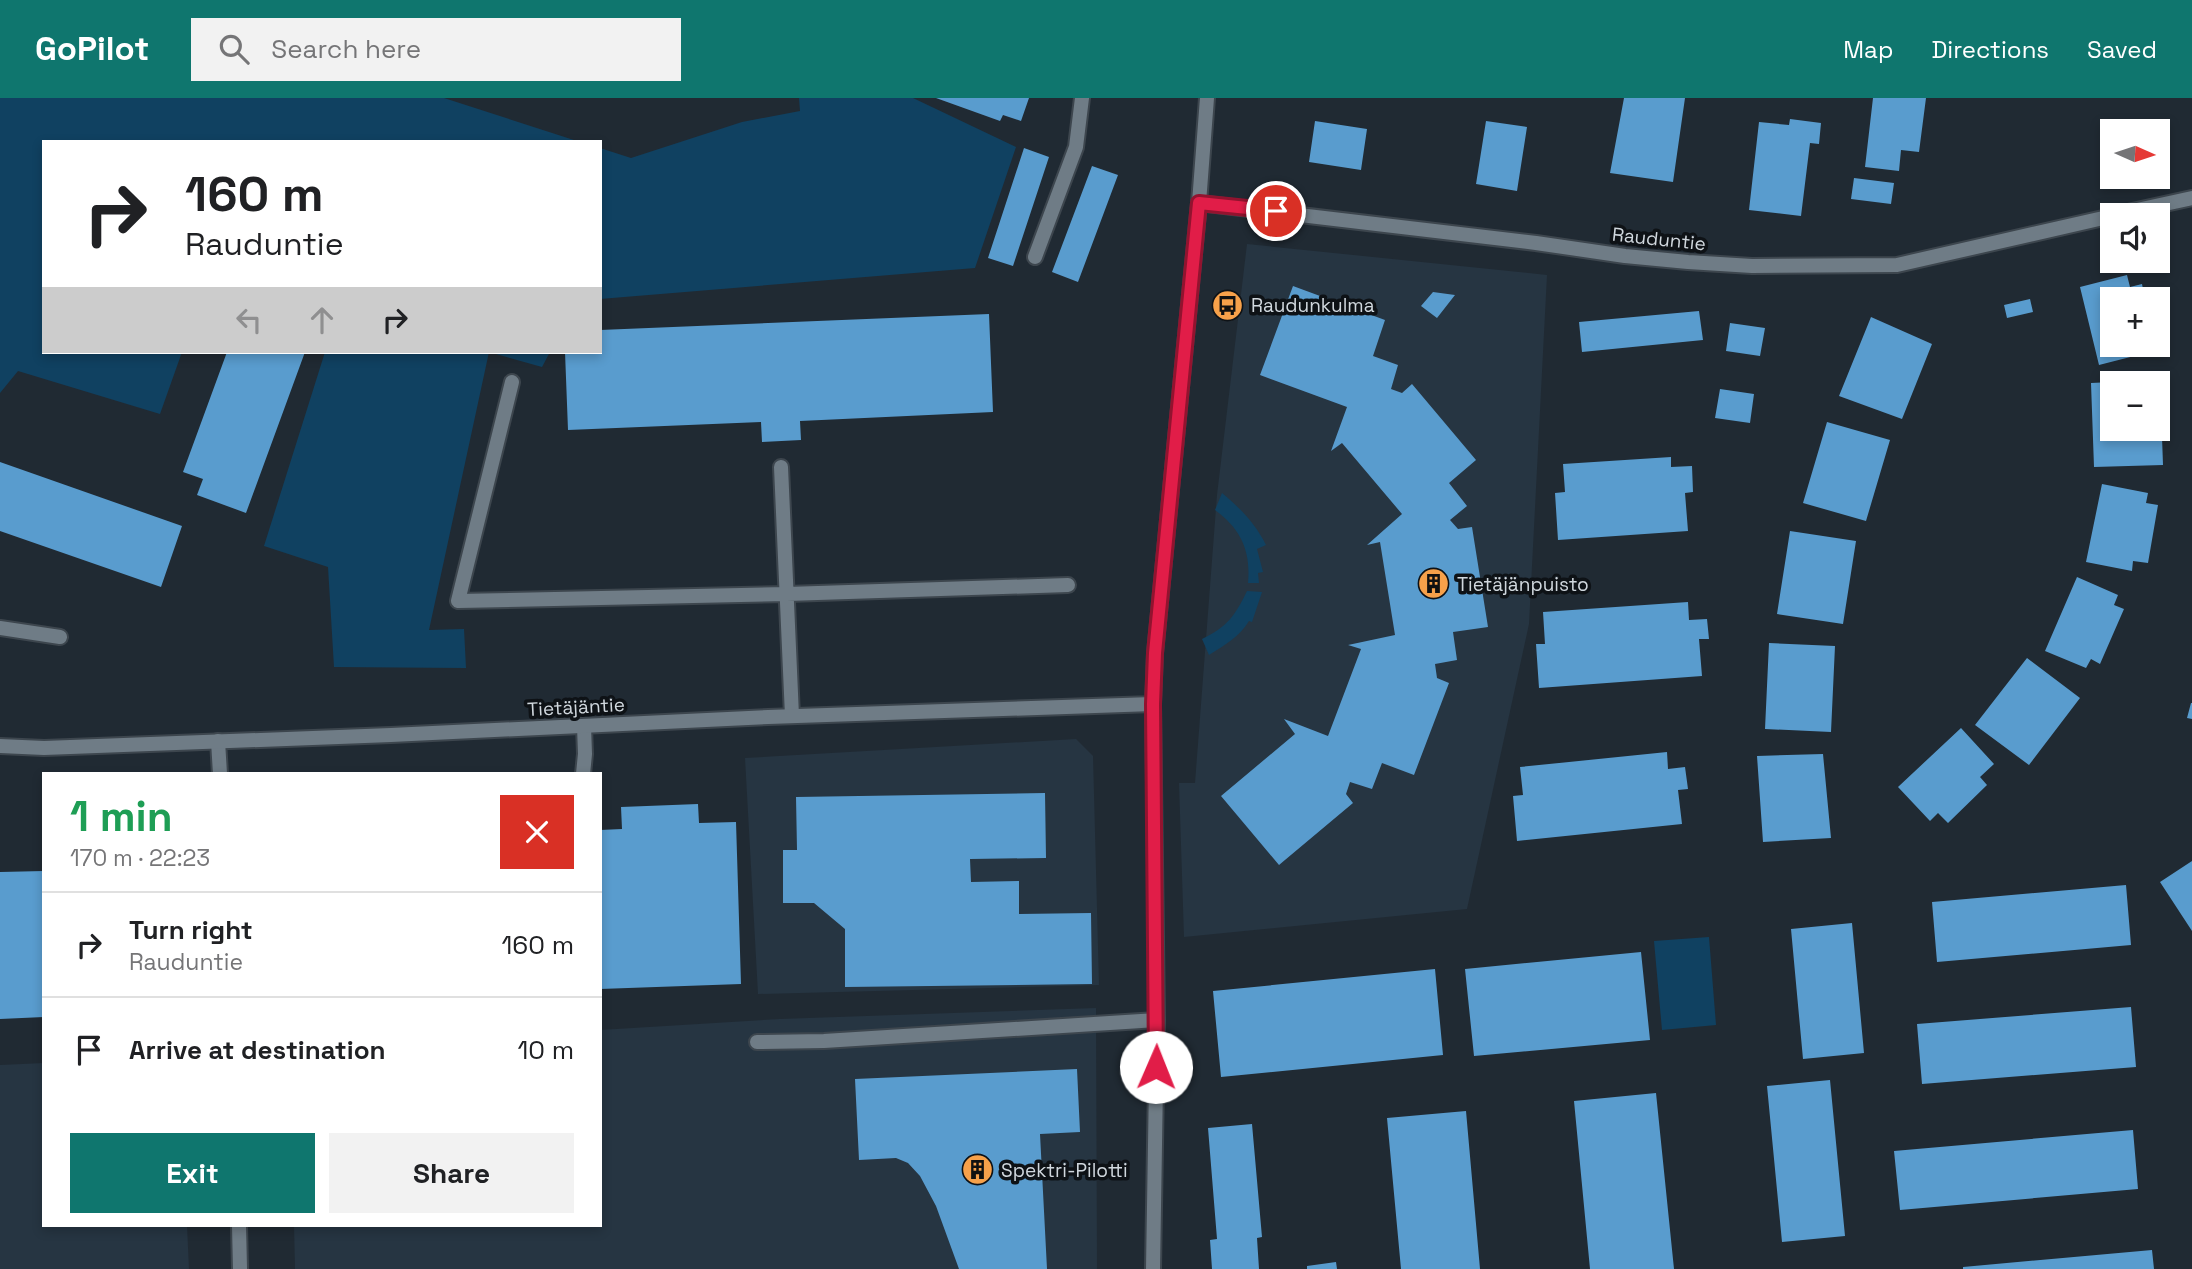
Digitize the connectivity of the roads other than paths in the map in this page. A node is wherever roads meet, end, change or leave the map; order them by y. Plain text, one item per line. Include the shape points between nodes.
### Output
1 (1082, 98) edge
2 (1207, 98) edge
3 (2192, 198) edge
4 (1199, 203) junction
5 (2169, 203) edge
6 (2100, 218) edge
7 (1035, 257) dead end
8 (512, 382) dead end
9 (781, 467) dead end
10 (1068, 585) dead end
11 (787, 594) junction
12 (0, 628) edge
13 (60, 637) dead end
14 (1153, 704) junction
15 (792, 716) junction
16 (584, 726) junction
17 (218, 741) junction
18 (0, 746) edge
19 (220, 772) edge
20 (583, 772) edge
21 (1157, 1020) junction
22 (757, 1042) dead end
23 (239, 1227) edge
24 (240, 1269) edge
25 (1153, 1269) edge

1 - 7 street via 1076,148
2 - 4 street
3 - 5 street, Rauduntie
4 - 6 street, Rauduntie via 1625,256 1776,266 1897,265
4 - 14 street
8 - 11 street via 458,601
9 - 11 street
10 - 11 street
11 - 15 street
12 - 13 street
14 - 15 street, Tietäjäntie
14 - 21 street
15 - 16 street, Tietäjäntie
16 - 17 street, Tietäjäntie
16 - 20 street
17 - 18 street, Tietäjäntie
17 - 19 street
21 - 22 street
21 - 25 street
23 - 24 street

